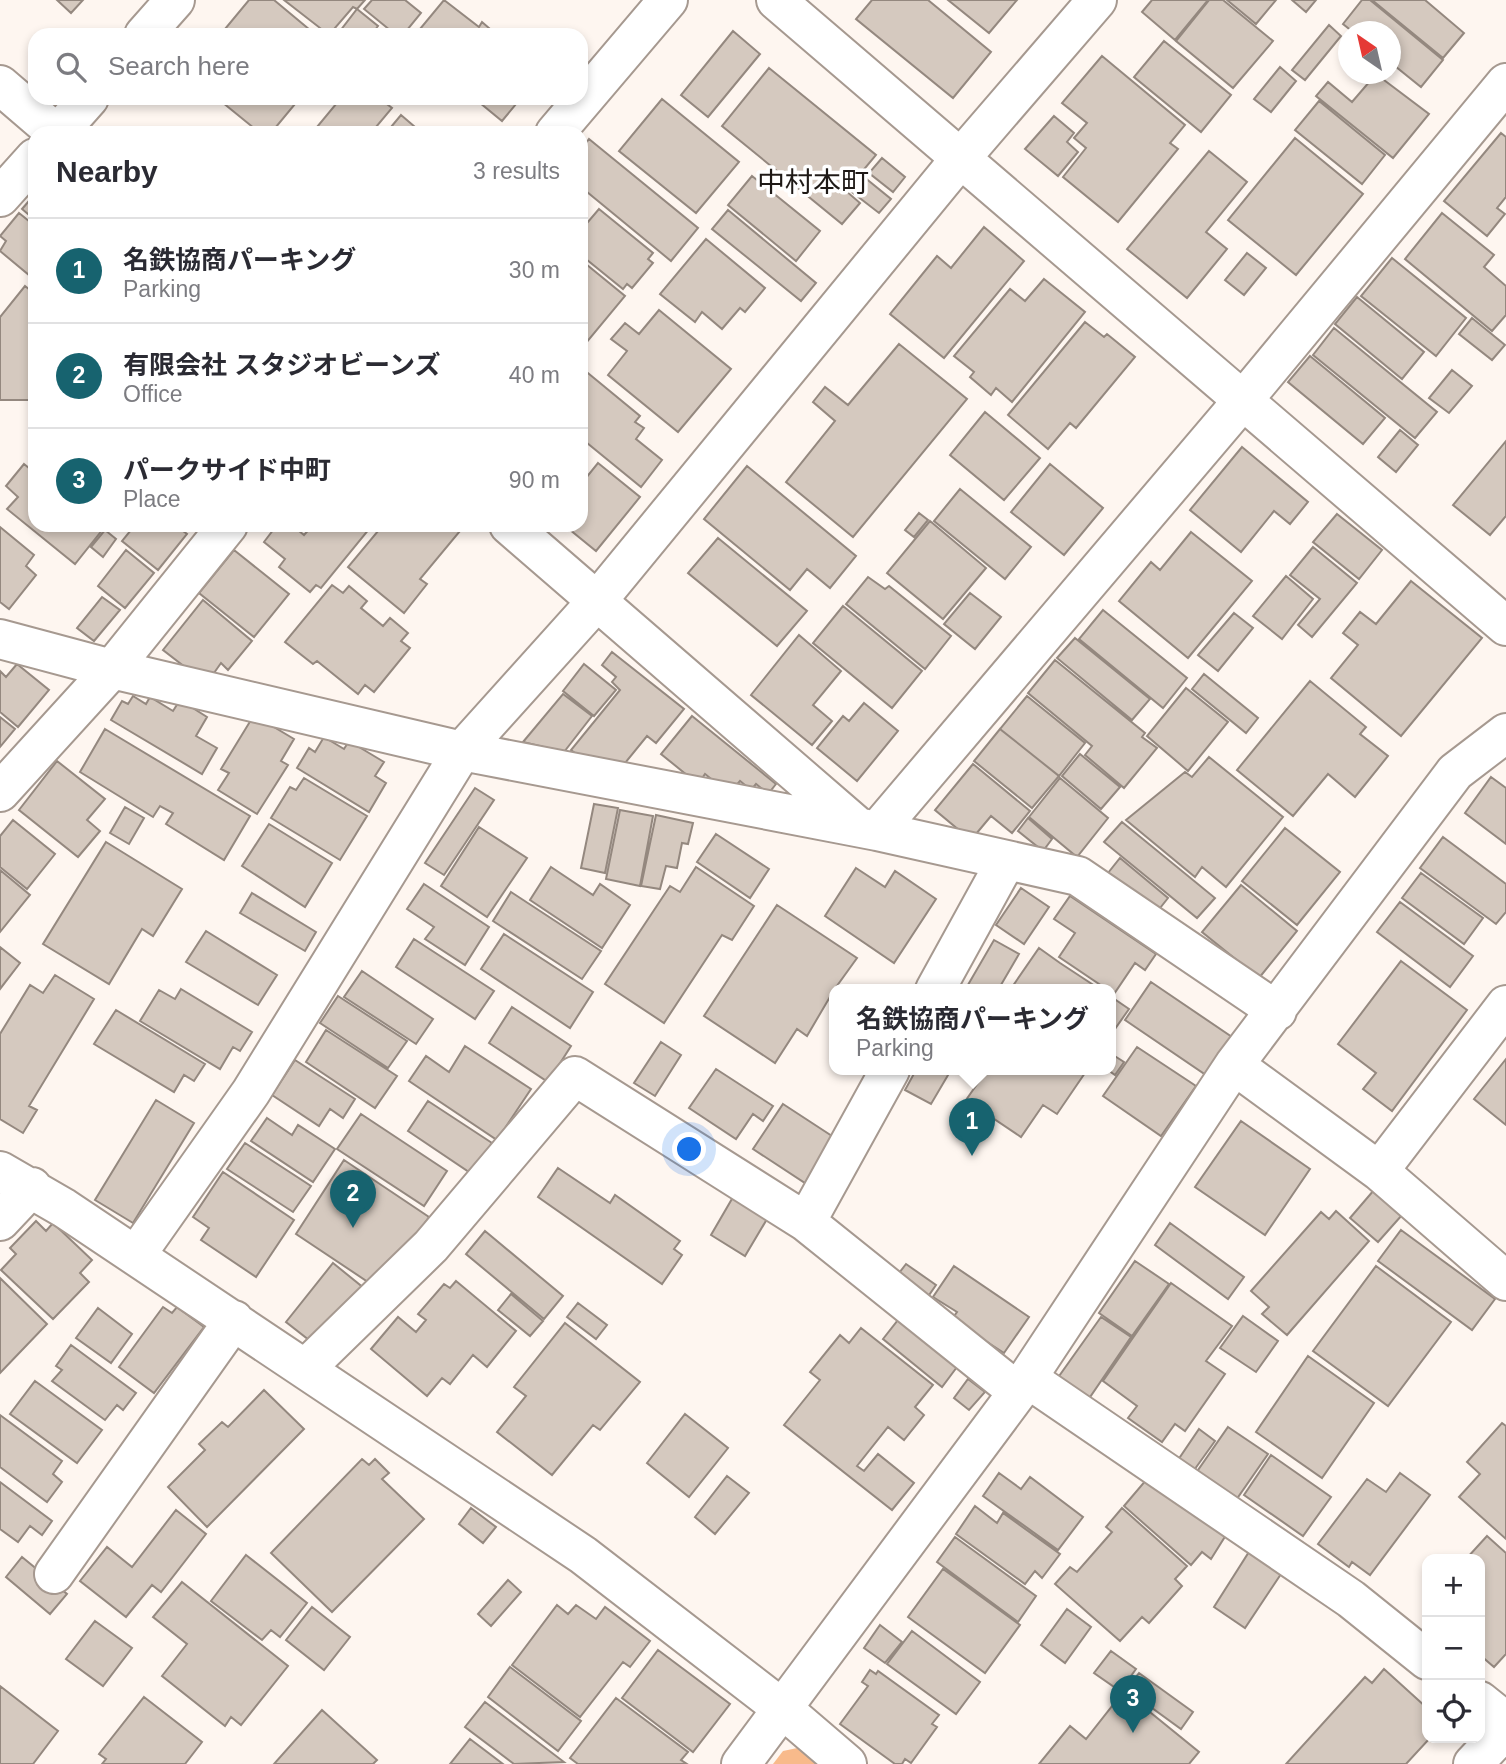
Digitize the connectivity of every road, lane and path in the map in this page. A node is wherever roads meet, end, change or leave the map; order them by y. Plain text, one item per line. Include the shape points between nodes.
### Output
1 (175, 0) edge
2 (668, 0) edge
3 (776, 0) edge
4 (1097, 0) edge
5 (150, 28) edge
6 (0, 85) edge
7 (588, 94) edge
8 (1501, 97) edge
9 (83, 105) edge
10 (579, 105) edge
11 (49, 126) edge
12 (63, 126) edge
13 (561, 126) edge
14 (960, 159) junction
15 (28, 166) edge
16 (0, 197) edge
17 (1244, 399) junction
18 (222, 532) edge
19 (517, 532) edge
20 (597, 601) junction
21 (1506, 625) edge
22 (0, 639) edge
23 (112, 669) junction
24 (1506, 733) edge
25 (462, 751) junction
26 (0, 792) edge
27 (868, 830) junction
28 (1006, 861) junction
29 (938, 984) edge
30 (1506, 1005) edge
31 (1277, 1011) junction
32 (1234, 1065) junction
33 (887, 1075) edge
34 (1379, 1171) junction
35 (16, 1179) edge
36 (0, 1221) edge
37 (806, 1222) junction
38 (136, 1255) junction
39 (1506, 1281) edge
40 (234, 1320) junction
41 (306, 1368) junction
42 (1022, 1385) junction
43 (54, 1574) dead end
44 (1422, 1656) edge
45 (1485, 1705) edge
46 (783, 1710) junction
47 (1506, 1722) edge
48 (1506, 1729) edge
49 (741, 1764) edge
50 (847, 1764) edge
51 (1473, 1764) edge

1 - 5 street
2 - 7 street
3 - 14 street
4 - 14 street
6 - 11 street
8 - 17 street
9 - 12 street
10 - 13 street
14 - 17 street
14 - 20 street
15 - 16 street
17 - 21 street
17 - 27 street
18 - 23 street
19 - 20 street
20 - 25 street
20 - 27 street
22 - 23 street
23 - 25 street
23 - 26 street
24 - 31 street via 1455,772
25 - 27 street
25 - 38 street via 251,1092
27 - 28 street
28 - 29 street
28 - 31 street via 1078,876
30 - 34 street
31 - 32 street
32 - 34 street
32 - 42 street
33 - 37 street
34 - 39 street
35 - 36 street
35 - 38 street
37 - 41 street via 575,1076 430,1246
37 - 42 street
38 - 40 street
40 - 41 street
40 - 43 street
41 - 46 street via 583,1555
42 - 44 street via 1351,1599
42 - 46 street
45 - 47 street
46 - 49 street
46 - 50 street
48 - 51 street

